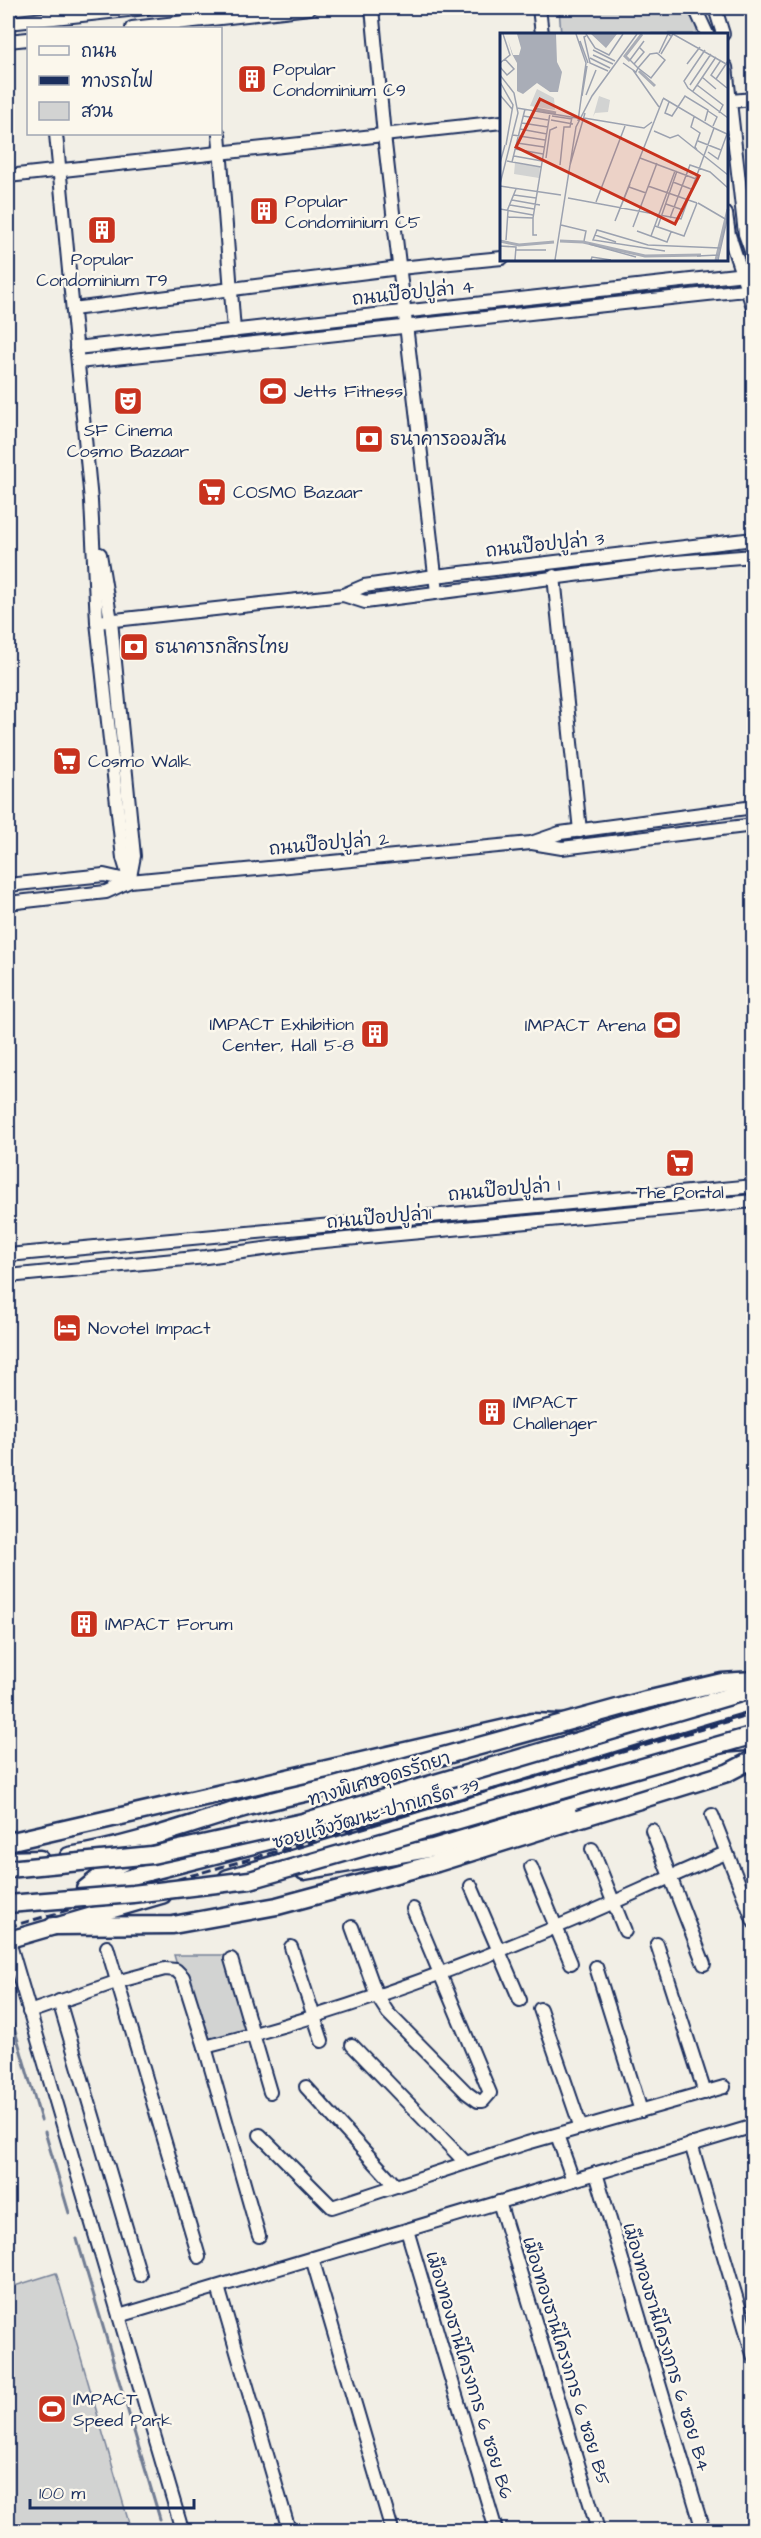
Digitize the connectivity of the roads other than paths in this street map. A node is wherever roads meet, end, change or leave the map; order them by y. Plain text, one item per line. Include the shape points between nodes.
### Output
1 (146, 8) edge
2 (310, 8) edge
3 (372, 8) edge
4 (539, 8) edge
5 (695, 8) edge
6 (715, 8) edge
7 (8, 23) edge
8 (47, 24) edge
9 (209, 24) edge
10 (151, 27) edge
11 (542, 33) edge
12 (707, 33) edge
13 (723, 33) edge
14 (27, 39) edge
15 (8, 41) edge
16 (728, 81) edge
17 (753, 99) edge
18 (731, 101) junction
19 (500, 122) edge
20 (56, 135) edge
21 (219, 135) edge
22 (384, 135) junction
23 (221, 154) junction
24 (58, 171) junction
25 (8, 176) edge
26 (749, 233) edge
27 (728, 235) edge
28 (500, 258) edge
29 (753, 259) edge
30 (399, 268) junction
31 (748, 274) edge
32 (230, 289) junction
33 (751, 289) edge
34 (526, 299) junction
35 (73, 309) junction
36 (753, 310) edge
37 (404, 312) junction
38 (527, 314) junction
39 (406, 327) junction
40 (234, 330) junction
41 (76, 348) junction
42 (78, 362) junction
43 (91, 501) junction
44 (753, 538) edge
45 (753, 556) edge
46 (435, 576) junction
47 (554, 576) junction
48 (437, 592) junction
49 (343, 595) junction
50 (111, 621) junction
51 (97, 622) junction
52 (753, 807) edge
53 (696, 815) junction
54 (753, 825) edge
55 (580, 831) junction
56 (698, 831) junction
57 (531, 843) junction
58 (130, 881) junction
59 (8, 885) edge
60 (8, 903) edge
61 (753, 1186) edge
62 (753, 1201) edge
63 (8, 1255) edge
64 (8, 1276) edge
65 (753, 1680) edge
66 (753, 1689) edge
67 (753, 1701) edge
68 (753, 1721) edge
69 (663, 1726) junction
70 (753, 1735) edge
71 (753, 1760) edge
72 (711, 1815) dead end
73 (652, 1830) dead end
74 (174, 1832) junction
75 (8, 1842) edge
76 (592, 1849) dead end
77 (726, 1853) junction
78 (8, 1860) edge
79 (531, 1867) dead end
80 (8, 1869) edge
81 (670, 1877) junction
82 (250, 1880) junction
83 (471, 1886) dead end
84 (85, 1889) junction
85 (614, 1902) junction
86 (8, 1904) edge
87 (412, 1909) dead end
88 (8, 1913) edge
89 (753, 1922) edge
90 (53, 1926) junction
91 (352, 1927) dead end
92 (556, 1927) junction
93 (625, 1931) dead end
94 (8, 1939) edge
95 (657, 1944) dead end
96 (107, 1947) dead end
97 (291, 1947) dead end
98 (499, 1950) junction
99 (231, 1959) dead end
100 (571, 1963) dead end
101 (704, 1964) dead end
102 (596, 1967) dead end
103 (441, 1973) junction
104 (116, 1982) junction
105 (377, 1996) junction
106 (520, 2000) dead end
107 (59, 2001) junction
108 (540, 2009) dead end
109 (29, 2012) junction
110 (314, 2016) junction
111 (254, 2035) junction
112 (322, 2041) dead end
113 (352, 2045) dead end
114 (205, 2047) junction
115 (306, 2087) dead end
116 (724, 2087) dead end
117 (270, 2092) dead end
118 (705, 2093) junction
119 (641, 2111) junction
120 (753, 2126) edge
121 (581, 2128) junction
122 (260, 2135) dead end
123 (557, 2135) junction
124 (691, 2144) junction
125 (465, 2162) junction
126 (596, 2173) junction
127 (573, 2180) junction
128 (396, 2186) junction
129 (499, 2202) junction
130 (407, 2230) junction
131 (259, 2236) dead end
132 (199, 2257) dead end
133 (312, 2258) junction
134 (140, 2275) dead end
135 (218, 2287) junction
136 (119, 2316) junction
137 (753, 2358) edge
138 (182, 2530) edge
139 (289, 2530) edge
140 (392, 2530) edge
141 (496, 2530) edge
142 (598, 2530) edge
143 (702, 2530) edge

1 - 8 street
2 - 9 street
3 - 22 street
4 - 11 street
5 - 12 street
6 - 13 street
7 - 8 street
9 - 10 street
14 - 15 street
16 - 18 street
17 - 18 street
18 - 26 street
19 - 22 street
20 - 24 street
21 - 23 street
22 - 23 street
22 - 30 street
23 - 24 street
23 - 32 street
24 - 25 street
24 - 35 street
26 - 27 street
26 - 29 street
27 - 31 street
28 - 30 street
30 - 32 street
30 - 37 street
31 - 33 street
31 - 34 street, ถนนป๊อปปูล่า 4
32 - 35 street
32 - 40 street
33 - 36 street
33 - 38 street, ถนนป๊อปปูล่า 4
34 - 37 street, ถนนป๊อปปูล่า 4
34 - 38 street
35 - 41 street
37 - 39 street
37 - 40 street, ถนนป๊อปปูล่า 4
38 - 39 street, ถนนป๊อปปูล่า 4
39 - 42 street, ถนนป๊อปปูล่า 4
39 - 46 street
40 - 41 street, ถนนป๊อปปูล่า 4
41 - 42 street
42 - 43 street
43 - 50 street
43 - 51 street
44 - 46 street, ถนนป๊อปปูล่า 3
45 - 47 street, ถนนป๊อปปูล่า 3
46 - 48 street
46 - 49 street, ถนนป๊อปปูล่า 3 via 364,586
47 - 48 street, ถนนป๊อปปูล่า 3
47 - 55 street
48 - 49 street, ถนนป๊อปปูล่า 3 via 365,602
49 - 50 street, ถนนป๊อปปูล่า 3
50 - 51 street, ถนนป๊อปปูล่า 3
50 - 58 street via 134,856
51 - 58 street via 123,858
52 - 53 street, ถนนป๊อปปูล่า 2
53 - 55 street, ถนนป๊อปปูล่า 2
53 - 56 street
54 - 56 street, ถนนป๊อปปูล่า 2
55 - 57 street, ถนนป๊อปปูล่า 2
56 - 57 street, ถนนป๊อปปูล่า 2 via 562,849
57 - 58 street, ถนนป๊อปปูล่า 2
58 - 59 street, ถนนป๊อปปูล่า 2 via 104,874
58 - 60 street, ถนนป๊อปปูล่า 2 via 106,892
61 - 63 street, ถนนป๊อปปูล่า 1
62 - 64 street, ถนนป๊อปปูล่า1 via 314,1242
65 - 74 highway, bridge via 722,1682 646,1700 239,1810
66 - 80 highway, ทางพิเศษอุดรรัถยา, bridge via 303,1822 152,1855
67 - 69 main road, ซอยแจ้งวัฒนะ-ปากเกร็ด 39
68 - 90 main road, ซอยแจ้งวัฒนะ-ปากเกร็ด 39
69 - 75 highway via 532,1722
69 - 84 main road, ซอยแจ้งวัฒนะ-ปากเกร็ด 39 via 290,1837
70 - 82 highway, bridge
71 - 82 highway, bridge via 715,1763 433,1848
71 - 90 highway, bridge via 727,1773 437,1863 277,1906 173,1926
72 - 77 street
73 - 81 street
74 - 78 highway via 110,1850 51,1859
74 - 84 highway via 111,1868
76 - 85 street
77 - 81 street
77 - 89 street
79 - 92 street
81 - 85 street
81 - 101 street
82 - 86 highway, bridge
83 - 98 street
84 - 88 main road, ซอยแจ้งวัฒนะ-ปากเกร็ด 39
85 - 92 street
85 - 93 street
87 - 103 street
90 - 94 main road, ซอยแจ้งวัฒนะ-ปากเกร็ด 39
91 - 105 street
92 - 98 street
92 - 100 street
94 - 109 street
95 - 118 street
96 - 104 street
97 - 110 street
98 - 103 street
98 - 106 street
99 - 111 street
102 - 119 street
103 - 105 street
103 - 105 street via 490,2093 483,2101 467,2093 388,2013
104 - 107 street
104 - 114 street via 165,1969 176,1970 183,1977
104 - 132 street
105 - 110 street
107 - 109 street
107 - 134 street
108 - 121 street
109 - 136 street
110 - 111 street
110 - 112 street
111 - 114 street
111 - 117 street
113 - 125 street
114 - 131 street
115 - 128 street
116 - 118 street
118 - 119 street
119 - 121 street
120 - 124 street
121 - 123 street
122 - 128 street via 332,2208
123 - 125 street
123 - 127 street
124 - 126 street
124 - 137 street
125 - 128 street
126 - 127 street
126 - 143 street, เมืองทองธานีโครงการ 6 ซอย B4
127 - 129 street
129 - 130 street
129 - 142 street, เมืองทองธานีโครงการ 6 ซอย B5
130 - 133 street
130 - 141 street, เมืองทองธานีโครงการ 6 ซอย B6
133 - 135 street
133 - 140 street
135 - 136 street
135 - 139 street
136 - 138 street

